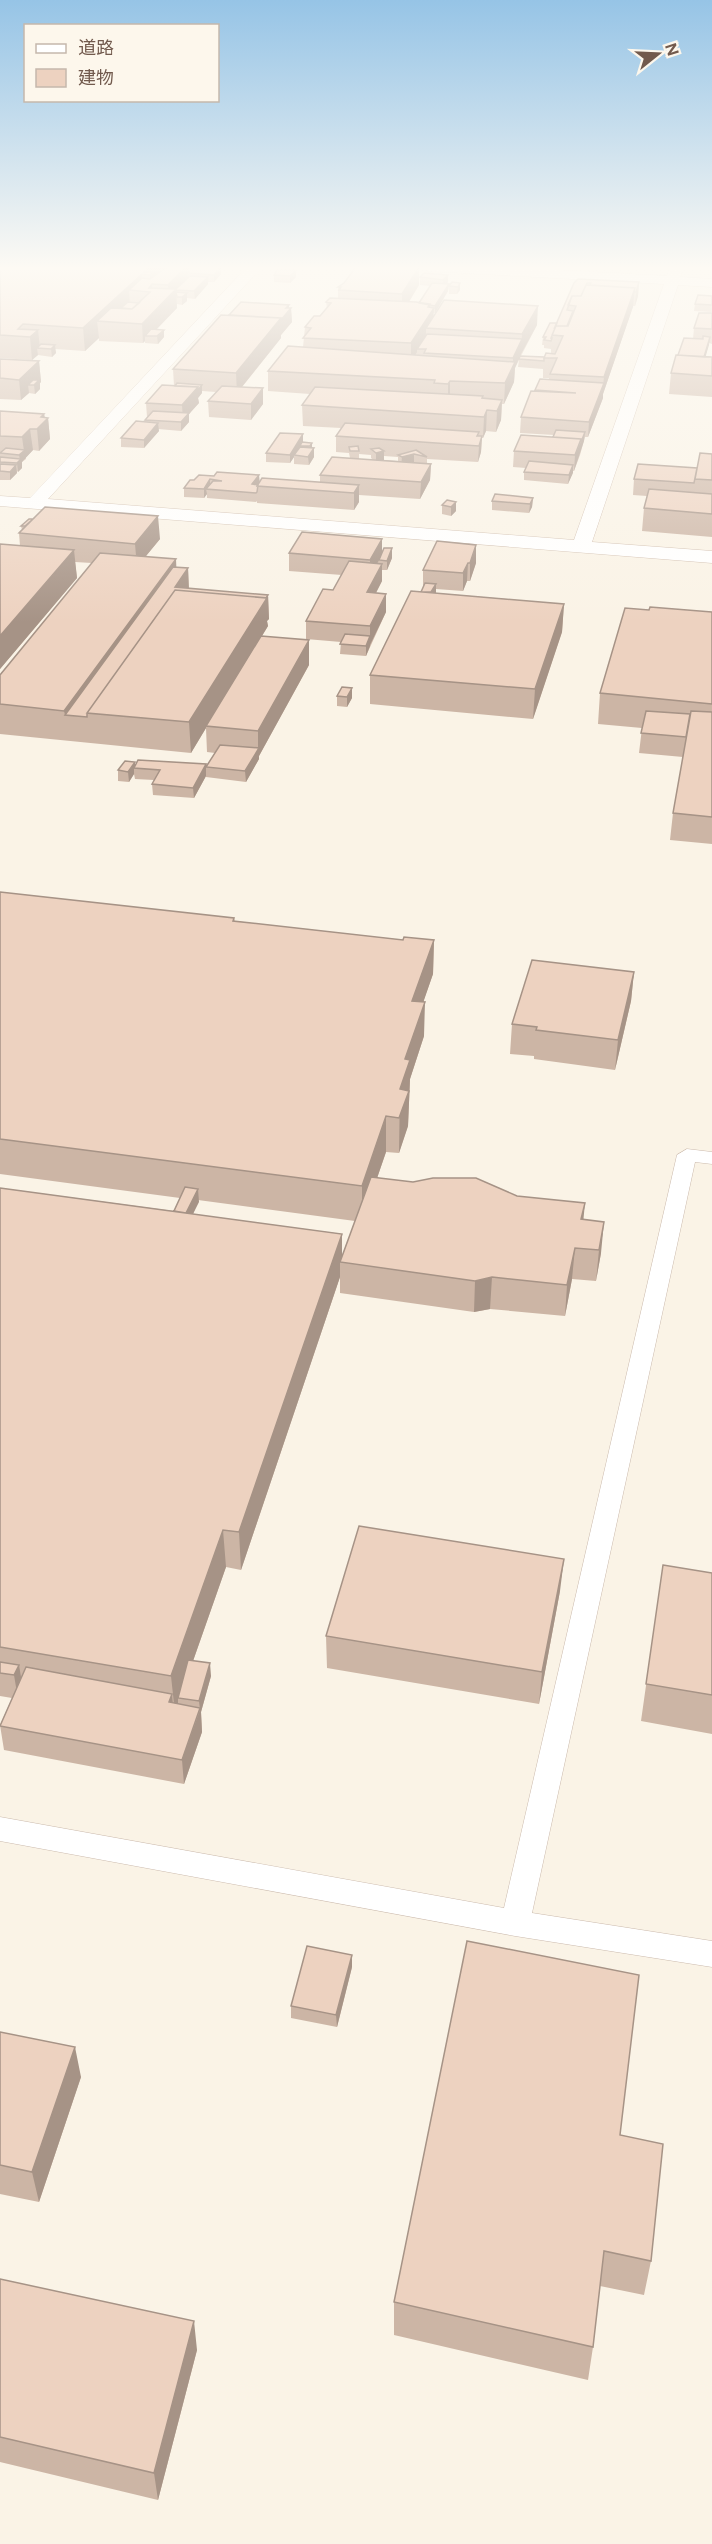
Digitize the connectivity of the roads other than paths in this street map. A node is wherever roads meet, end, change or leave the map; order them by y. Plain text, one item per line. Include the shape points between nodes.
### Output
1 (144, 386) edge
2 (636, 386) edge
3 (0, 501) edge
4 (34, 504) junction
5 (581, 547) junction
6 (712, 557) edge
7 (712, 1158) edge
8 (0, 1829) edge
9 (515, 1923) junction
10 (712, 1954) edge

1 - 4 street
2 - 5 street
3 - 4 street
4 - 5 street
5 - 6 street
7 - 9 lane via 687,1155
8 - 9 lane
9 - 10 lane

